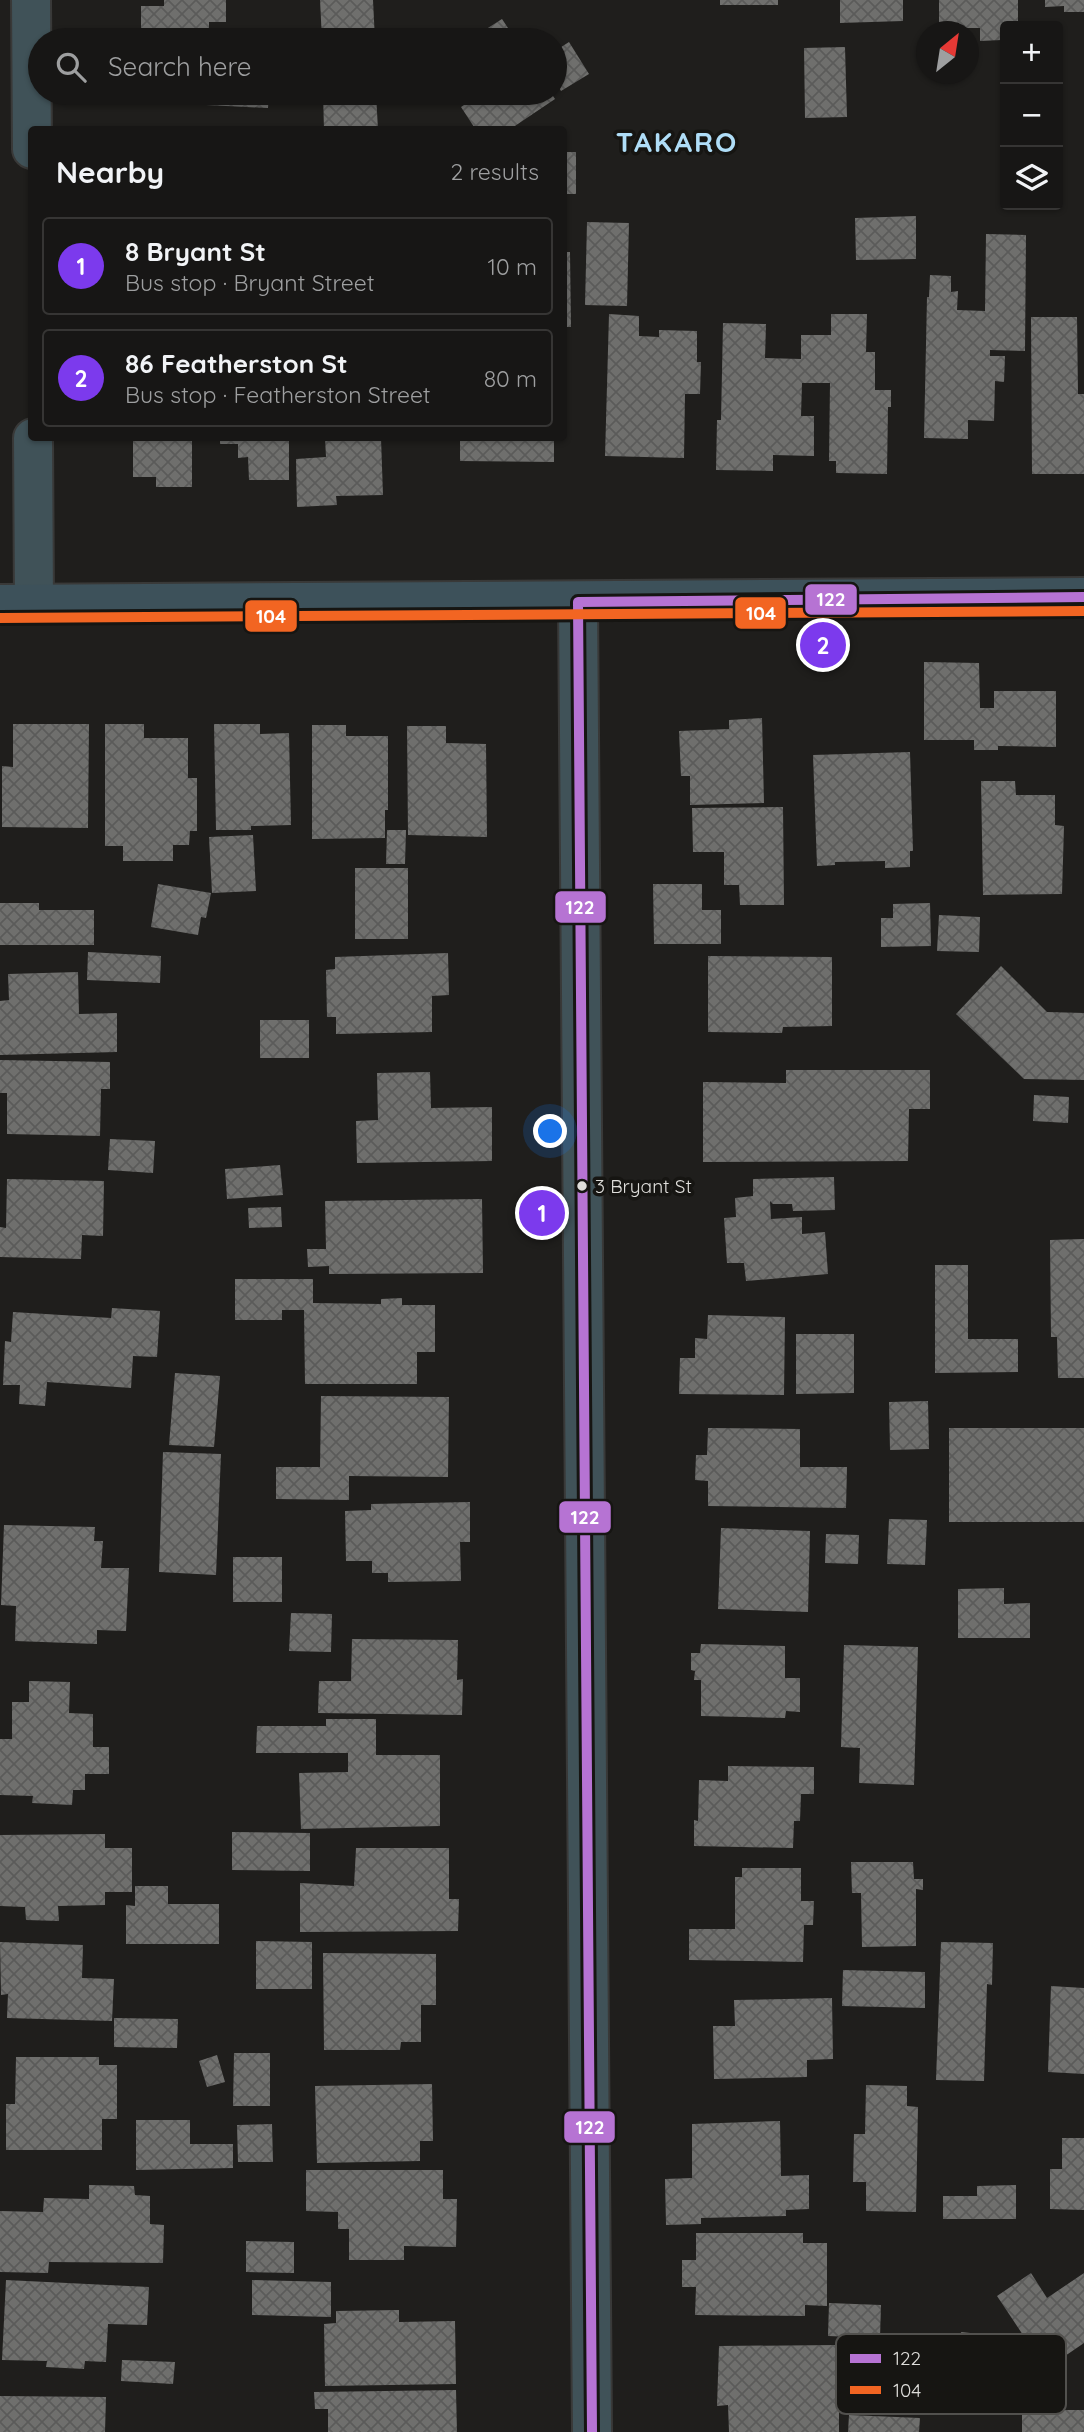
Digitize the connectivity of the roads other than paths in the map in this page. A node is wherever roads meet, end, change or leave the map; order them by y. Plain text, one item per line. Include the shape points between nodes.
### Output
1 (31, 0) edge
2 (31, 28) edge
3 (32, 105) edge
4 (32, 126) edge
5 (33, 441) edge
6 (1084, 597) edge
7 (578, 602) junction
8 (17, 604) edge
9 (592, 2432) edge

1 - 2 street
3 - 4 street
5 - 8 street
6 - 7 main road
7 - 8 main road
7 - 9 street

